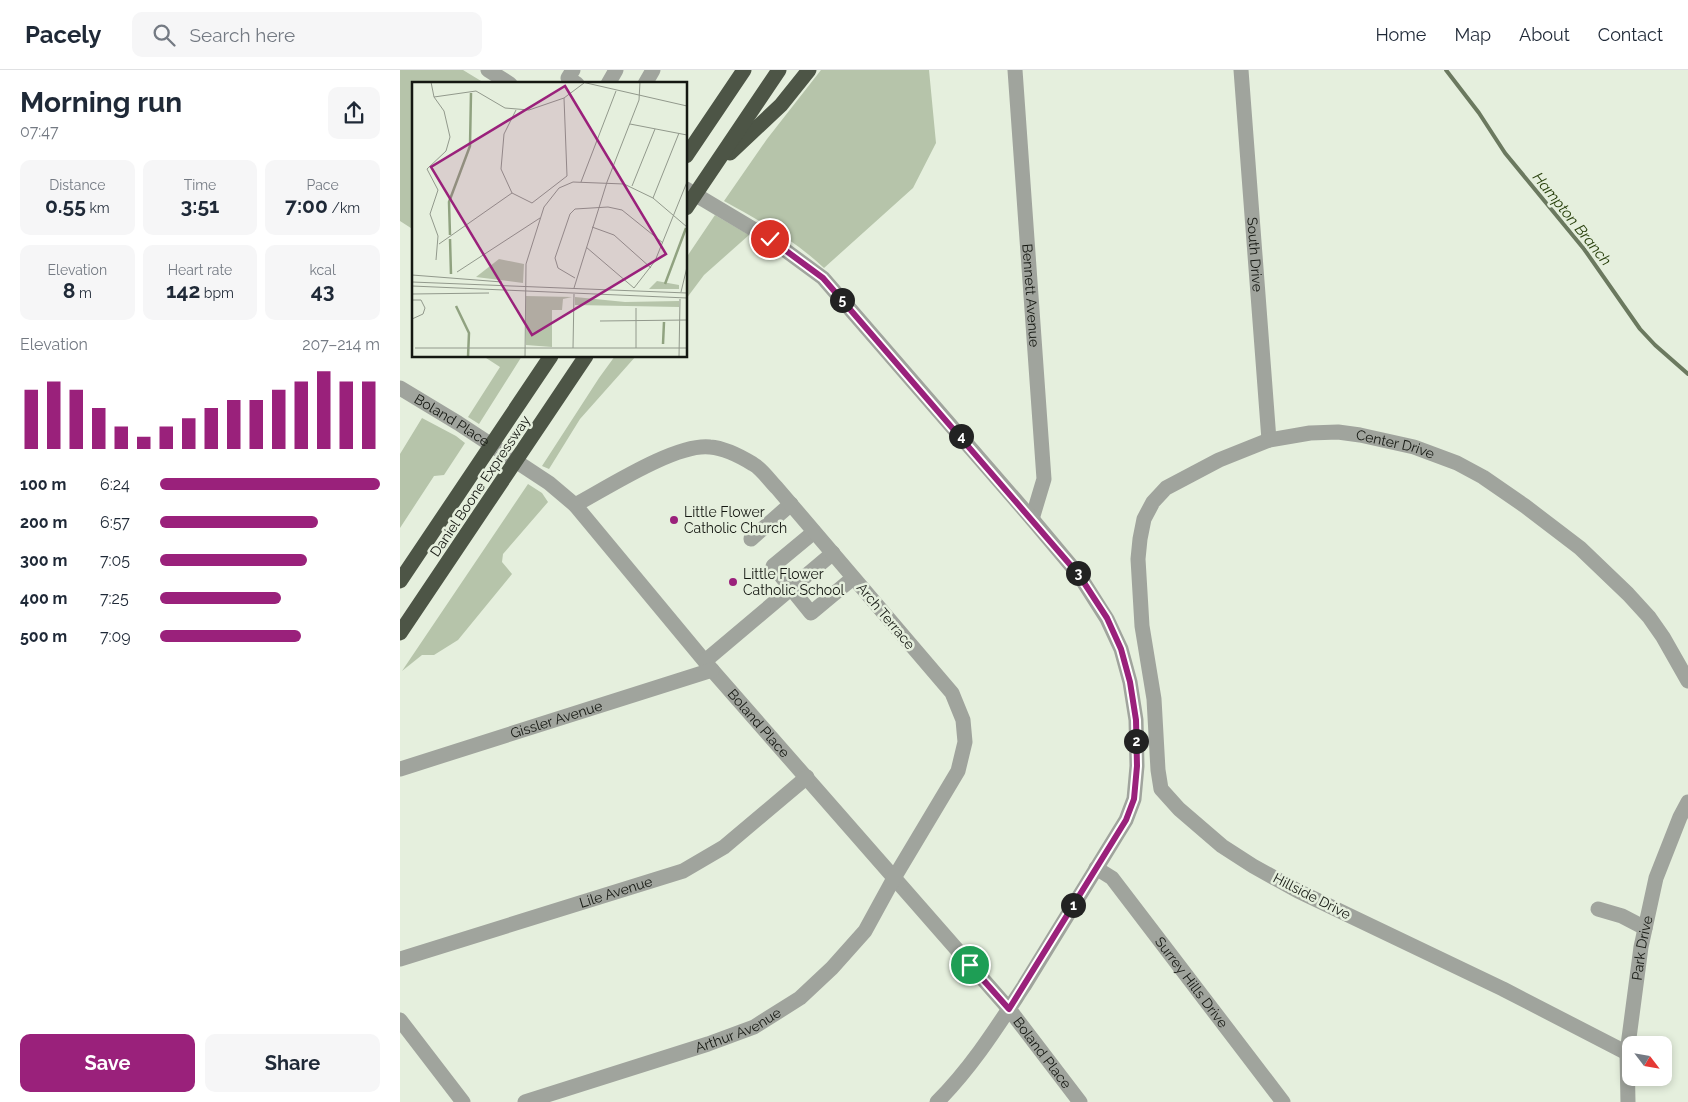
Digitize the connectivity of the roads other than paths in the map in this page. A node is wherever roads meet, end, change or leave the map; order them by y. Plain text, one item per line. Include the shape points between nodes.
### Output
1 (488, 70) edge
2 (573, 70) edge
3 (616, 70) edge
4 (653, 70) edge
5 (737, 70) edge
6 (744, 70) edge
7 (779, 70) edge
8 (809, 70) edge
9 (1015, 70) edge
10 (1241, 70) edge
11 (507, 82) edge
12 (574, 82) edge
13 (609, 82) edge
14 (646, 82) edge
15 (726, 96) junction
16 (688, 153) edge
17 (711, 172) junction
18 (688, 190) edge
19 (688, 205) edge
20 (550, 358) edge
21 (585, 358) edge
22 (400, 388) edge
23 (1268, 440) junction
24 (791, 504) junction
25 (575, 505) junction
26 (1032, 519) junction
27 (814, 532) junction
28 (752, 539) dead end
29 (833, 553) junction
30 (853, 578) junction
31 (400, 581) edge
32 (791, 588) junction
33 (1142, 626) joint
34 (400, 633) edge
35 (709, 665) junction
36 (1688, 681) edge
37 (400, 769) edge
38 (807, 777) junction
39 (1688, 802) edge
40 (1096, 868) junction
41 (894, 878) junction
42 (1598, 909) dead end
43 (1645, 928) junction
44 (400, 959) edge
45 (1009, 1009) junction
46 (400, 1020) edge
47 (1629, 1036) edge
48 (1622, 1050) edge
49 (1628, 1086) edge
50 (463, 1102) edge
51 (525, 1102) edge
52 (937, 1102) edge
53 (1080, 1102) edge
54 (1284, 1102) edge
55 (1628, 1102) edge

1 - 11 street
2 - 12 street via 568,78
3 - 13 street
4 - 14 street
5 - 15 highway
6 - 15 highway
7 - 17 highway
8 - 17 highway via 781,105
9 - 26 street, Bennett Avenue via 1044,479
10 - 23 street, South Drive
15 - 16 highway
17 - 19 highway
18 - 26 street via 770,239 823,278
20 - 31 highway, Daniel Boone Expressway
21 - 34 highway, Daniel Boone Expressway
22 - 25 street, Boland Place via 549,483
23 - 33 street, Center Drive via 1219,460 1166,488 1153,502 1144,519 1138,558
23 - 36 street, Center Drive via 1310,433 1360,435 1414,447 1483,477 1580,548 1628,594 1663,637
24 - 25 street, Arch Terrace via 755,465 735,454 710,447 691,448 665,457
24 - 27 street, Arch Terrace
24 - 28 street
25 - 35 street, Boland Place
26 - 40 street via 1079,575 1107,618 1121,649 1130,682 1136,720 1134,799 1126,820
27 - 29 street, Arch Terrace
27 - 32 street via 773,566
29 - 30 street, Arch Terrace
29 - 32 street
30 - 32 street via 811,613
30 - 41 street, Arch Terrace via 952,693 963,720 965,742 958,771
32 - 35 street
33 - 48 street, Hillside Drive via 1154,699 1160,788 1197,826 1237,856 1298,891 1503,989
35 - 37 street, Gissler Avenue
35 - 38 street, Boland Place
38 - 41 street, Boland Place
38 - 44 street, Lile Avenue via 724,847 683,871
39 - 43 street, Park Drive via 1656,878
40 - 45 street
40 - 54 street, Surrey Hills Drive via 1112,878
41 - 45 street, Boland Place
41 - 51 street, Arthur Avenue via 865,931 832,968 800,998 754,1027
42 - 43 street via 1622,916
43 - 47 street, Park Drive
45 - 52 street via 964,1073
45 - 53 street, Boland Place
46 - 50 street
49 - 55 street, Park Drive

